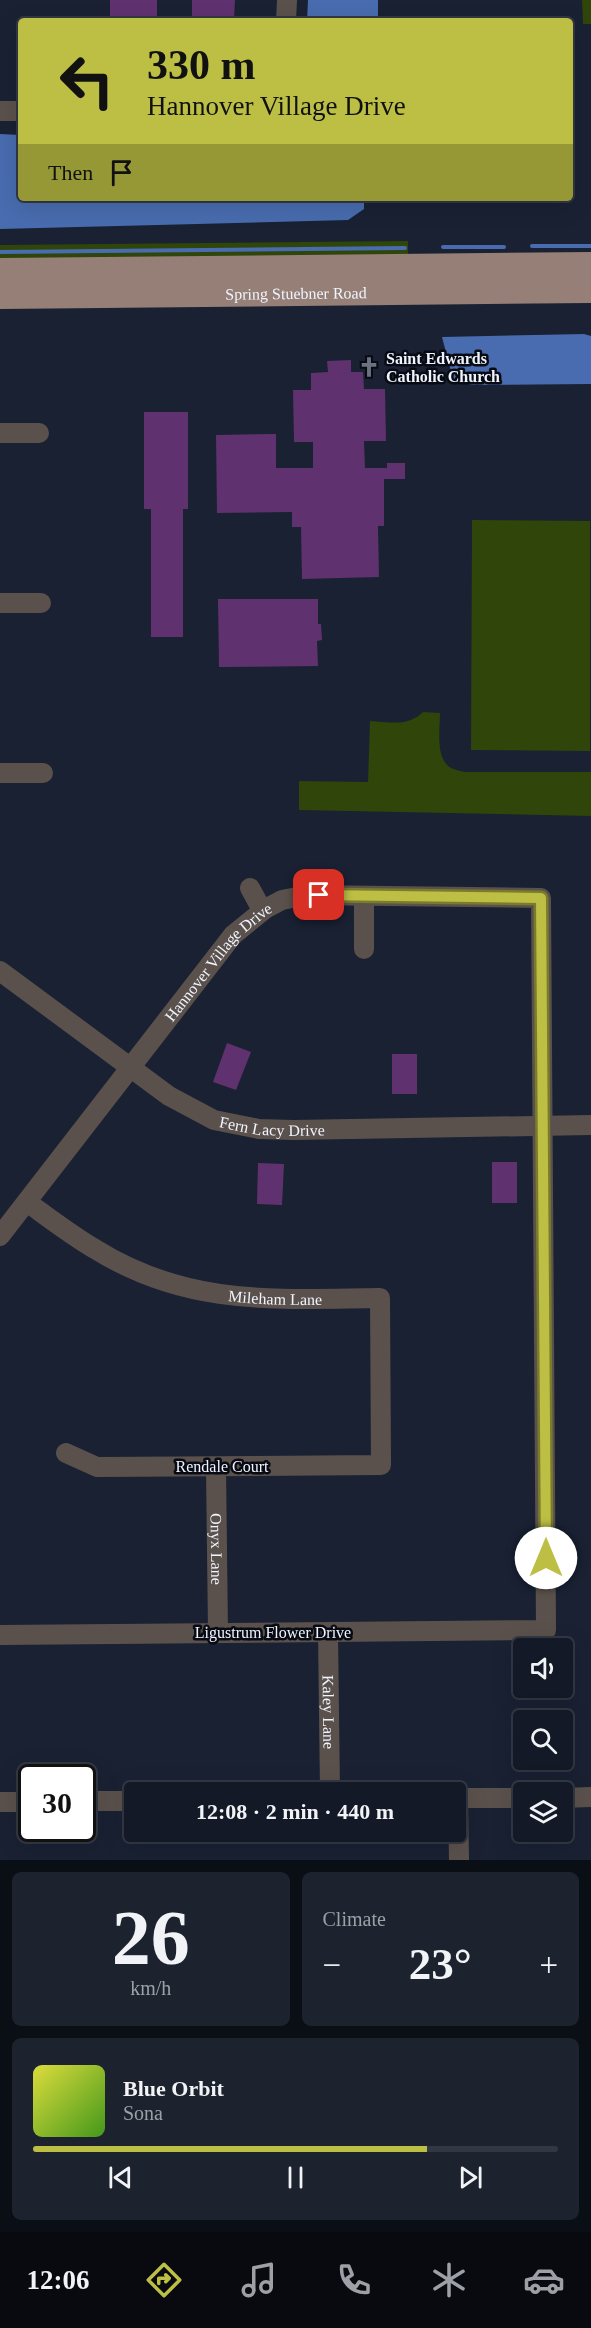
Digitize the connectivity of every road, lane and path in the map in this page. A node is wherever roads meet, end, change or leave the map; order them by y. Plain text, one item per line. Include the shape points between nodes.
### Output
1 (287, 0) edge
2 (286, 18) edge
3 (0, 111) edge
4 (18, 111) edge
5 (591, 265) edge
6 (0, 271) edge
7 (418, 280) junction
8 (112, 282) junction
9 (591, 290) edge
10 (0, 296) edge
11 (0, 433) edge
12 (39, 433) dead end
13 (0, 603) edge
14 (41, 603) dead end
15 (0, 773) edge
16 (43, 773) dead end
17 (250, 888) dead end
18 (364, 896) junction
19 (262, 910) junction
20 (364, 949) dead end
21 (0, 971) edge
22 (131, 1067) junction
23 (591, 1125) edge
24 (543, 1126) junction
25 (27, 1202) junction
26 (0, 1236) edge
27 (66, 1453) dead end
28 (381, 1466) joint
29 (216, 1467) junction
30 (328, 1632) junction
31 (218, 1633) junction
32 (0, 1635) edge
33 (330, 1782) edge
34 (591, 1797) edge
35 (466, 1798) edge
36 (513, 1798) edge
37 (573, 1798) edge
38 (96, 1801) edge
39 (124, 1801) edge
40 (0, 1802) edge
41 (18, 1802) edge
42 (458, 1842) edge
43 (459, 1860) edge

1 - 2 street
3 - 4 street
5 - 7 main road, Spring Stuebner Road
6 - 8 main road, Spring Stuebner Road
7 - 8 main road, Spring Stuebner Road
7 - 9 main road, Spring Stuebner Road
8 - 10 main road, Spring Stuebner Road
11 - 12 street
13 - 14 street
15 - 16 street
17 - 19 street
18 - 19 street, Hannover Village Drive via 307,896 282,900
18 - 20 street
18 - 24 street, Hannover Village Drive via 541,898
19 - 22 street, Hannover Village Drive via 234,934
21 - 22 street, Fern Lacy Drive
22 - 24 street, Fern Lacy Drive via 169,1096 214,1120 259,1129
22 - 25 street, Hannover Village Drive
23 - 24 street, Fern Lacy Drive
24 - 30 street, Ligustrum Flower Drive via 546,1630
25 - 26 street, Hannover Village Drive
25 - 28 street, Mileham Lane via 117,1262 192,1290 259,1299 380,1298
27 - 29 street, Rendale Court via 97,1467
28 - 29 street, Rendale Court
29 - 31 street, Onyx Lane
30 - 31 street, Ligustrum Flower Drive
30 - 33 street, Kaley Lane
31 - 32 street, Ligustrum Flower Drive
34 - 37 street
35 - 36 street
38 - 39 street
40 - 41 street
42 - 43 street

